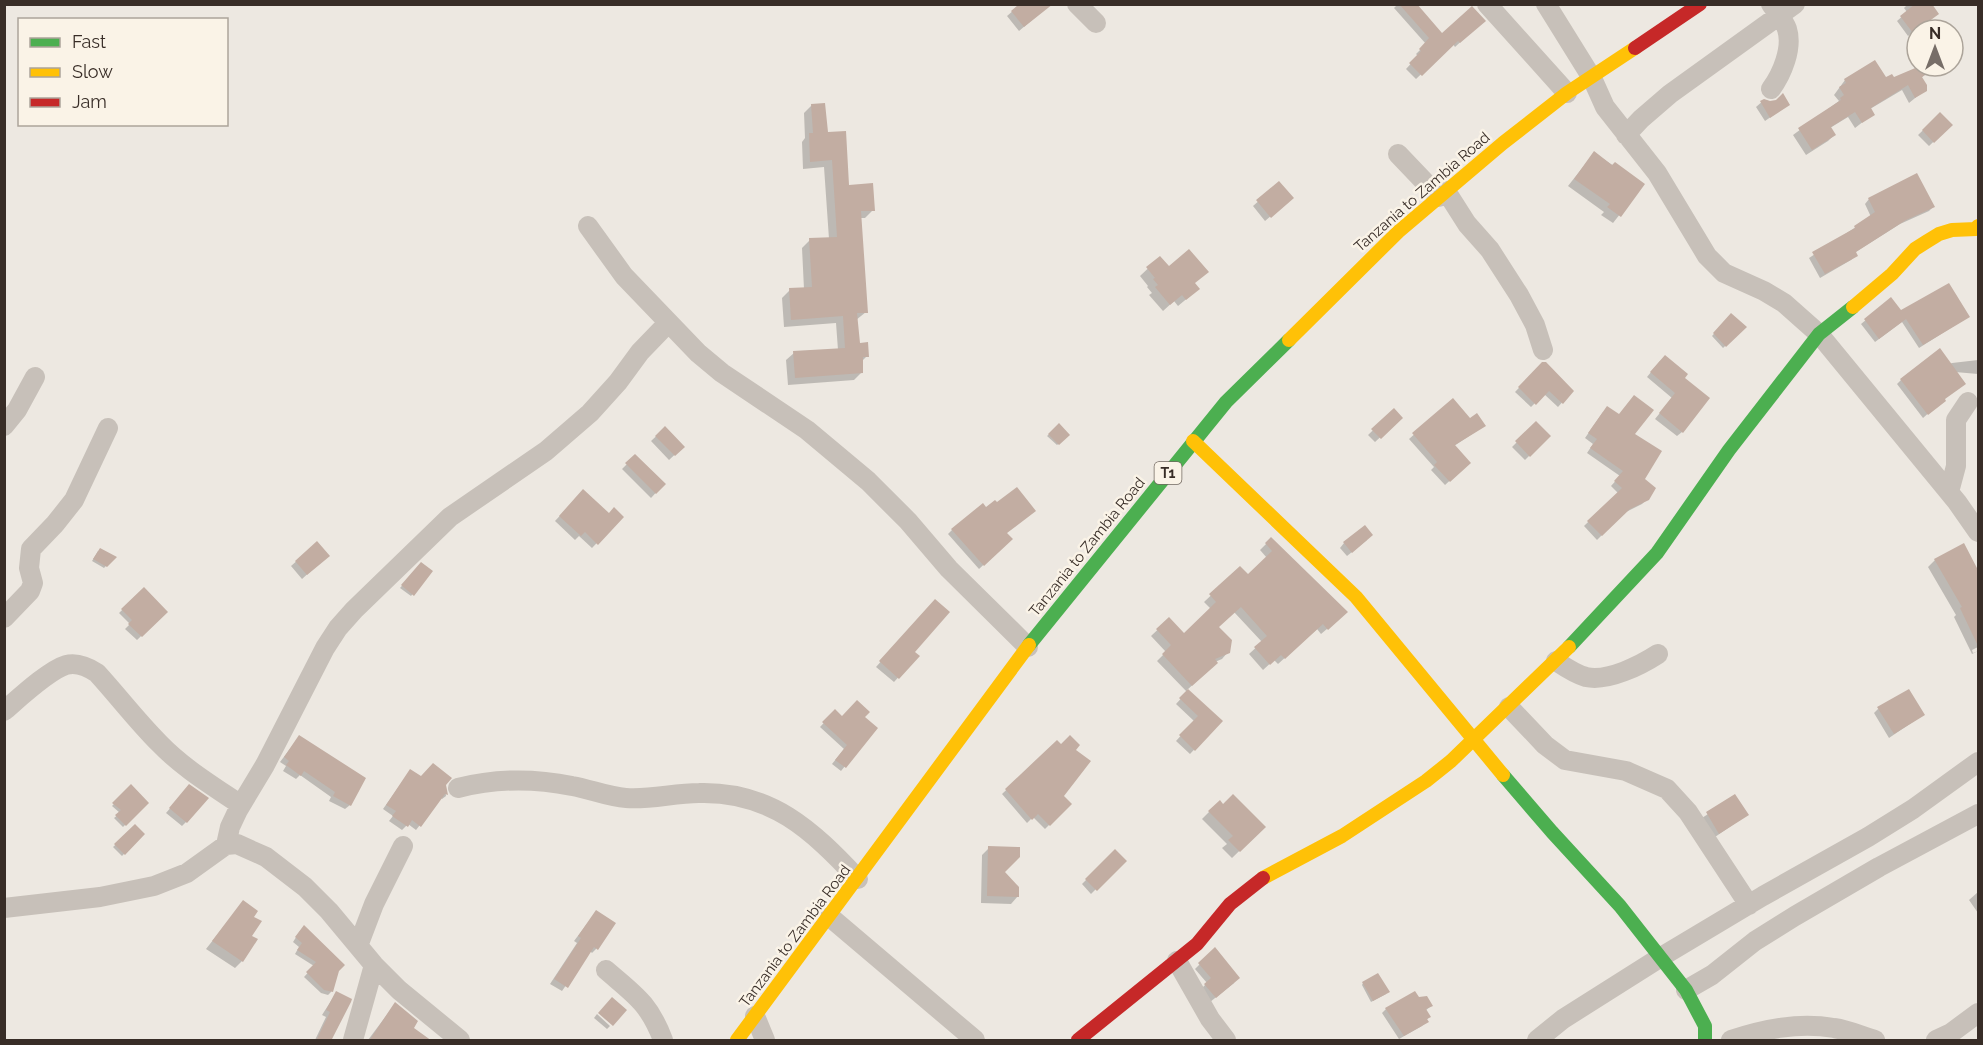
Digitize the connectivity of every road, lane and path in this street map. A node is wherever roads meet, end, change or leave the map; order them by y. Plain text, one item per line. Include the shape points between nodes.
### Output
1 (1077, 4) edge
2 (1487, 4) edge
3 (1546, 4) edge
4 (1701, 4) edge
5 (1795, 4) edge
6 (1774, 10) edge
7 (1096, 23) dead end
8 (1592, 78) junction
9 (1771, 89) dead end
10 (1568, 93) junction
11 (1626, 135) junction
12 (1398, 154) dead end
13 (1443, 194) junction
14 (588, 226) dead end
15 (1978, 226) edge
16 (668, 322) junction
17 (1819, 334) junction
18 (1543, 350) dead end
19 (35, 376) dead end
20 (1968, 402) dead end
21 (4, 426) edge
22 (108, 428) dead end
23 (1193, 441) junction
24 (1949, 492) junction
25 (1978, 532) edge
26 (4, 618) edge
27 (1028, 647) junction
28 (1658, 654) dead end
29 (1556, 661) junction
30 (1509, 707) junction
31 (4, 711) edge
32 (1474, 738) junction
33 (1978, 762) edge
34 (458, 788) dead end
35 (240, 805) junction
36 (1978, 814) edge
37 (225, 845) junction
38 (403, 846) dead end
39 (858, 879) junction
40 (1749, 905) junction
41 (4, 908) edge
42 (830, 917) junction
43 (358, 946) junction
44 (1661, 957) junction
45 (1177, 961) junction
46 (374, 965) junction
47 (606, 970) dead end
48 (1686, 990) junction
49 (1978, 1013) edge
50 (755, 1016) junction
51 (1710, 1038) edge
52 (353, 1041) edge
53 (460, 1041) edge
54 (663, 1041) edge
55 (737, 1041) edge
56 (765, 1041) edge
57 (975, 1041) edge
58 (1078, 1041) edge
59 (1226, 1041) edge
60 (1537, 1041) edge
61 (1731, 1041) edge
62 (1875, 1041) edge
63 (1936, 1041) edge

1 - 7 street
2 - 10 street
3 - 8 street
4 - 8 main road, Tanzania to Zambia Road / T1
5 - 6 street
6 - 9 street via 1788,32 1788,42 1783,70
6 - 11 street
8 - 10 main road, Tanzania to Zambia Road / T1
8 - 11 street via 1605,107
10 - 13 main road, Tanzania to Zambia Road / T1
11 - 17 street via 1657,173 1715,265 1776,297
12 - 13 street
13 - 18 street via 1490,250 1519,295
13 - 23 main road, Tanzania to Zambia Road / T1 via 1311,317
14 - 16 street via 624,276
15 - 17 main road via 1939,234 1920,245 1876,289
16 - 27 street via 722,373 807,430 868,481
16 - 35 street via 590,412 546,451 450,517 354,610 325,648
17 - 24 street
17 - 29 main road via 1729,450 1658,553
19 - 21 street
20 - 24 street via 1956,420 1956,466
22 - 26 street via 74,500 31,549 30,591
23 - 27 main road, Tanzania to Zambia Road / T1
23 - 32 main road via 1356,597
24 - 25 street
27 - 39 main road, Tanzania to Zambia Road / T1
28 - 29 street via 1638,667 1590,678
29 - 30 main road
30 - 32 main road
30 - 40 street via 1545,746 1564,760 1626,771 1666,789 1688,812
31 - 35 street via 65,666 89,667 172,755
32 - 44 main road
32 - 45 main road via 1426,781 1342,836 1248,888
33 - 40 street via 1877,831
34 - 39 street via 510,779 571,786 624,798 717,792 732,795 793,818 823,841
35 - 37 street
36 - 48 street via 1795,916
37 - 41 street via 187,873 154,886 100,897
37 - 43 street via 243,846 281,867 329,911
38 - 43 street
39 - 42 main road, Tanzania to Zambia Road / T1
40 - 44 street
42 - 50 main road, Tanzania to Zambia Road / T1
42 - 57 street
43 - 46 street
44 - 48 main road
44 - 60 street via 1563,1019
45 - 58 main road
45 - 59 street
46 - 52 street
46 - 53 street
47 - 54 street via 643,1002 656,1020
48 - 51 main road
49 - 63 street
50 - 55 main road, Tanzania to Zambia Road / T1
50 - 56 street
61 - 62 street via 1792,1026 1836,1028

